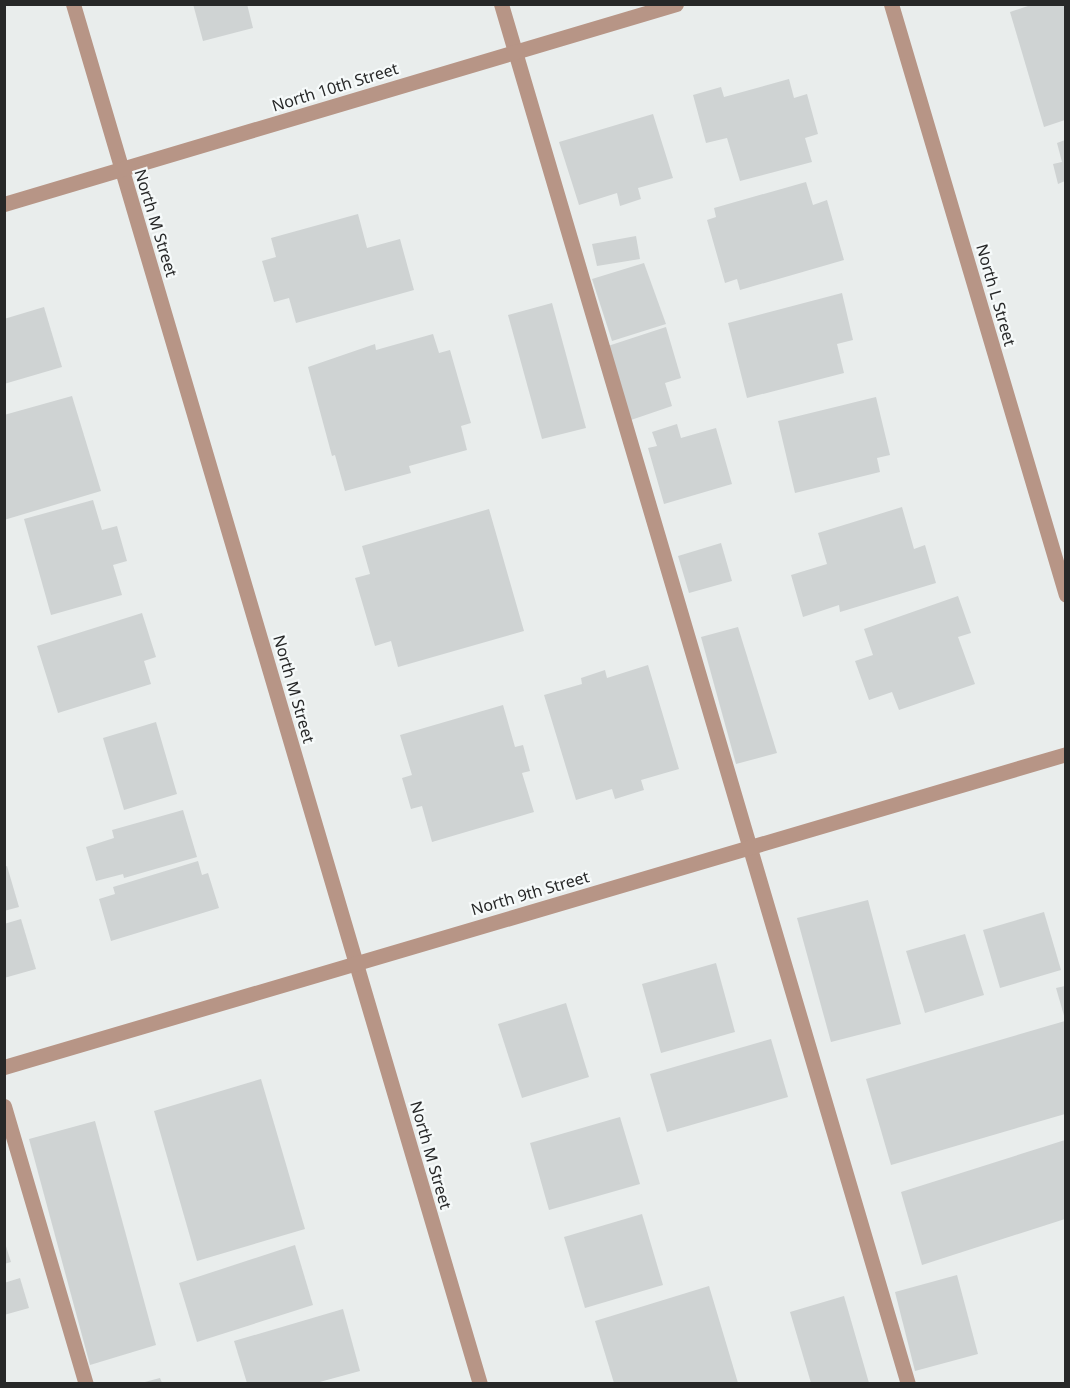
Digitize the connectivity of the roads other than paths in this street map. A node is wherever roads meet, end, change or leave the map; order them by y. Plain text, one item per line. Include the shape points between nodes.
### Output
1 (73, 4) edge
2 (501, 4) edge
3 (676, 4) edge
4 (891, 4) edge
5 (515, 52) junction
6 (122, 169) junction
7 (4, 204) edge
8 (1065, 596) edge
9 (1065, 754) edge
10 (750, 848) junction
11 (356, 963) junction
12 (4, 1067) edge
13 (4, 1106) edge
14 (87, 1383) edge
15 (480, 1383) edge
16 (908, 1383) edge

1 - 6 street, North M Street
2 - 5 street
3 - 5 street, North 10th Street
4 - 8 street, North L Street
5 - 6 street, North 10th Street
5 - 10 street
6 - 7 street, North 10th Street
6 - 11 street, North M Street
9 - 10 street, North 9th Street
10 - 11 street, North 9th Street
10 - 16 street
11 - 12 street, North 9th Street
11 - 15 street, North M Street
13 - 14 street

